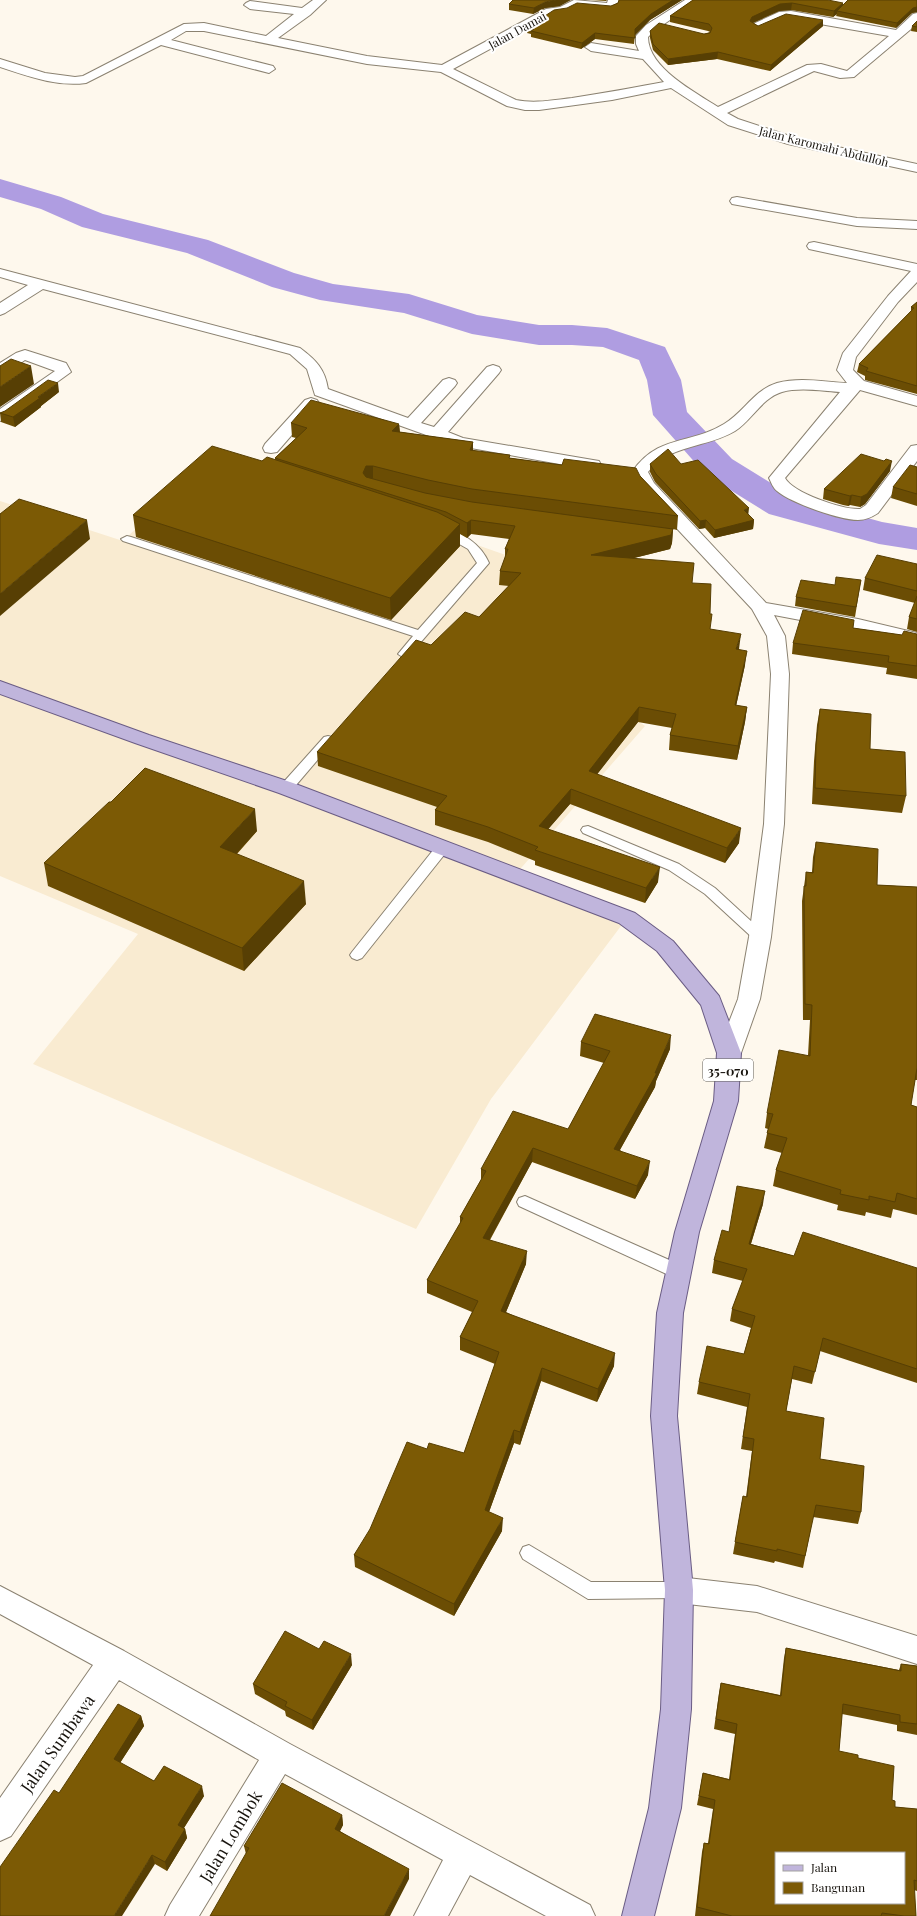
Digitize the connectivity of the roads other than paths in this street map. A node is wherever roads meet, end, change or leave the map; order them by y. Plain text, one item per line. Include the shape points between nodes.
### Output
1 (320, 0) edge
2 (614, 0) edge
3 (693, 0) edge
4 (250, 5) dead end
5 (306, 12) junction
6 (917, 17) edge
7 (655, 24) junction
8 (669, 27) edge
9 (757, 27) edge
10 (899, 34) junction
11 (269, 40) junction
12 (161, 41) junction
13 (591, 47) dead end
14 (647, 56) junction
15 (0, 63) edge
16 (269, 69) dead end
17 (444, 69) junction
18 (673, 84) junction
19 (718, 112) junction
20 (917, 168) edge
21 (737, 201) dead end
22 (917, 224) edge
23 (814, 246) dead end
24 (917, 268) edge
25 (917, 273) edge
26 (2, 275) edge
27 (40, 284) junction
28 (0, 310) edge
29 (0, 370) edge
30 (493, 370) dead end
31 (449, 383) dead end
32 (855, 386) junction
33 (321, 392) junction
34 (917, 401) edge
35 (0, 416) edge
36 (410, 425) junction
37 (437, 434) junction
38 (271, 448) dead end
39 (917, 450) edge
40 (625, 470) junction
41 (435, 527) edge
42 (674, 537) edge
43 (127, 539) dead end
44 (698, 540) junction
45 (760, 607) junction
46 (421, 635) junction
47 (908, 636) edge
48 (395, 665) edge
49 (0, 687) edge
50 (338, 729) edge
51 (286, 788) junction
52 (588, 830) dead end
53 (443, 847) junction
54 (760, 937) junction
55 (357, 955) dead end
56 (729, 1053) junction
57 (525, 1202) dead end
58 (679, 1272) junction
59 (529, 1553) dead end
60 (679, 1590) junction
61 (0, 1599) edge
62 (917, 1649) edge
63 (114, 1661) junction
64 (279, 1755) junction
65 (0, 1825) edge
66 (464, 1854) junction
67 (181, 1916) edge
68 (430, 1916) edge
69 (579, 1916) edge
70 (638, 1916) edge

1 - 5 street
2 - 17 street, Jalan Damai via 610,7 574,4 563,10 550,12
3 - 7 street, Jalan Karomahi Abdulloh
4 - 5 street
5 - 11 street
6 - 10 street
7 - 8 street
7 - 14 street, Jalan Karomahi Abdulloh via 642,36
9 - 10 street via 783,15 791,15
10 - 19 street via 850,74 818,67 810,68
11 - 12 street via 194,27 184,28
11 - 17 street via 367,60
12 - 15 street via 86,79 74,82
12 - 16 street
13 - 14 street
14 - 18 street, Jalan Karomahi Abdulloh
17 - 18 street via 512,103 525,106 612,96
18 - 19 street, Jalan Karomahi Abdulloh
19 - 20 street, Jalan Karomahi Abdulloh via 733,122 793,141
21 - 22 street via 857,222
23 - 24 street
25 - 32 street via 848,356 845,370
26 - 27 street
27 - 28 street
27 - 33 street via 295,351 312,363 319,373
29 - 35 street via 25,356 60,366 63,372
30 - 37 street
31 - 36 street
32 - 34 street
32 - 39 street via 780,473 777,478 782,487 796,496 827,508 846,514 863,515 872,509
32 - 40 street via 781,387 764,396 729,428 665,450 644,464
33 - 36 street
33 - 38 street
36 - 37 street
37 - 40 street via 488,448
40 - 44 street via 646,485
41 - 46 lane via 475,549 483,563
42 - 44 street
43 - 46 lane
44 - 45 street
45 - 47 street
45 - 54 street via 776,636 780,674 774,824
46 - 48 lane
49 - 51 main road, 35-070
50 - 51 lane
51 - 53 main road, 35-070
52 - 54 lane via 674,867 710,891
53 - 55 lane
53 - 56 main road, 35-070 via 627,918 665,946 711,1002
54 - 56 street via 749,998
56 - 58 main road, 35-070 via 726,1100 687,1232
57 - 58 lane
58 - 60 main road, 35-070 via 670,1313 664,1416
59 - 60 lane via 588,1591
60 - 62 street via 757,1599
60 - 70 main road, 35-070 via 676,1709 665,1808
61 - 63 street
63 - 64 street
63 - 65 street, Jalan Sumbawa
64 - 66 street
64 - 67 street, Jalan Lombok
66 - 68 street
66 - 69 street

